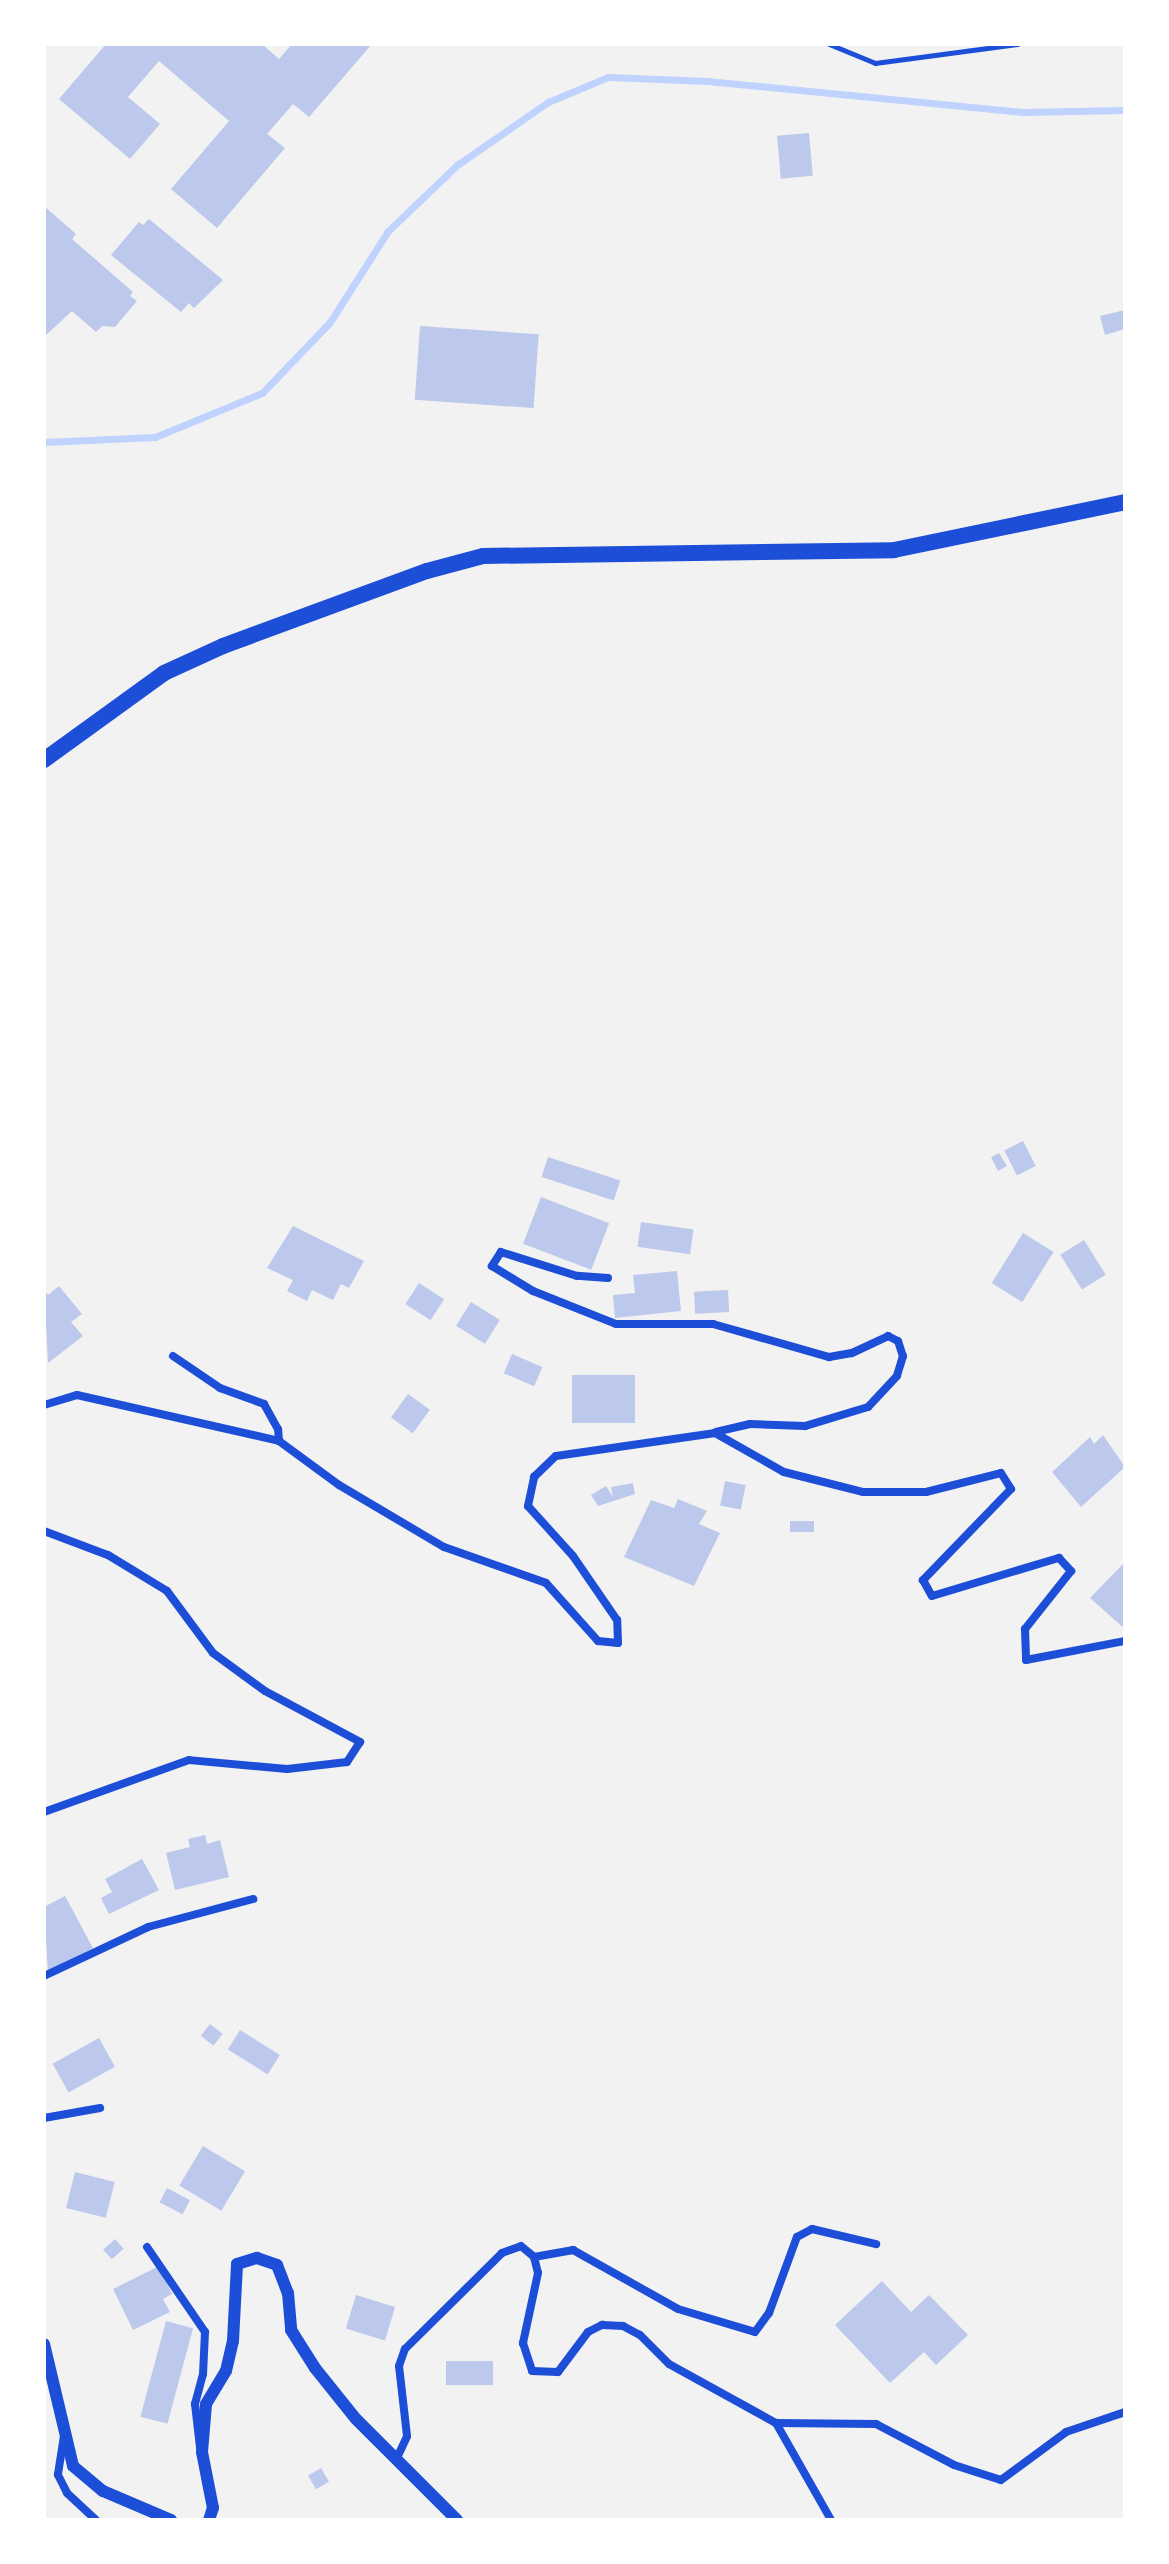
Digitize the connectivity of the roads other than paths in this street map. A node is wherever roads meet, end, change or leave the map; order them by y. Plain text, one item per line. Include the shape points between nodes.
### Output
1 (829, 44) edge
2 (1018, 44) edge
3 (1125, 502) edge
4 (44, 760) edge
5 (608, 1278) dead end
6 (173, 1356) dead end
7 (44, 1405) edge
8 (715, 1433) junction
9 (279, 1441) junction
10 (44, 1531) edge
11 (1125, 1641) edge
12 (44, 1812) edge
13 (253, 1899) dead end
14 (44, 1976) edge
15 (100, 2108) dead end
16 (44, 2118) edge
17 (876, 2244) dead end
18 (147, 2247) dead end
19 (534, 2257) junction
20 (44, 2344) edge
21 (1125, 2412) edge
22 (776, 2423) junction
23 (64, 2436) junction
24 (202, 2452) junction
25 (396, 2460) junction
26 (96, 2520) edge
27 (171, 2520) edge
28 (209, 2520) edge
29 (457, 2520) edge
30 (831, 2520) edge

1 - 2 lane via 875,63
3 - 4 main road via 894,550 483,556 427,571 164,673
5 - 8 street via 577,1276 501,1252 492,1266 533,1291 616,1324 713,1324 829,1357 888,1336 898,1341 903,1356 897,1376 868,1407 805,1426 750,1424
6 - 9 street via 220,1388 264,1404
7 - 9 street via 77,1395
8 - 9 street via 556,1456 534,1477 528,1506 573,1556 617,1620 618,1643 598,1641 546,1583 444,1547 339,1485
8 - 11 street via 784,1472 863,1492 926,1492 1001,1473 1011,1489 923,1580 932,1596 1059,1558 1071,1571 1025,1629 1026,1660
10 - 12 street via 108,1555 167,1591 213,1653 265,1691 360,1742 347,1762 287,1769 189,1760
13 - 14 street via 148,1927
15 - 16 street
17 - 19 street via 812,2229 797,2237 769,2313 755,2332 678,2309 573,2250
18 - 24 street via 205,2332 194,2433
19 - 22 street via 538,2273 525,2313 523,2343 532,2371 558,2372 588,2332 602,2325 623,2326 669,2364
19 - 25 street via 521,2246 502,2253 405,2349 399,2366 407,2436
20 - 23 street
21 - 22 street via 1066,2432 1001,2480 954,2465 876,2424
22 - 30 street
23 - 26 street via 58,2475 67,2493
23 - 27 street via 73,2466 103,2491
24 - 25 street via 206,2404 226,2371 233,2341 237,2264 257,2258 277,2265 288,2293 291,2330 315,2368
24 - 28 street via 213,2508
25 - 29 street

